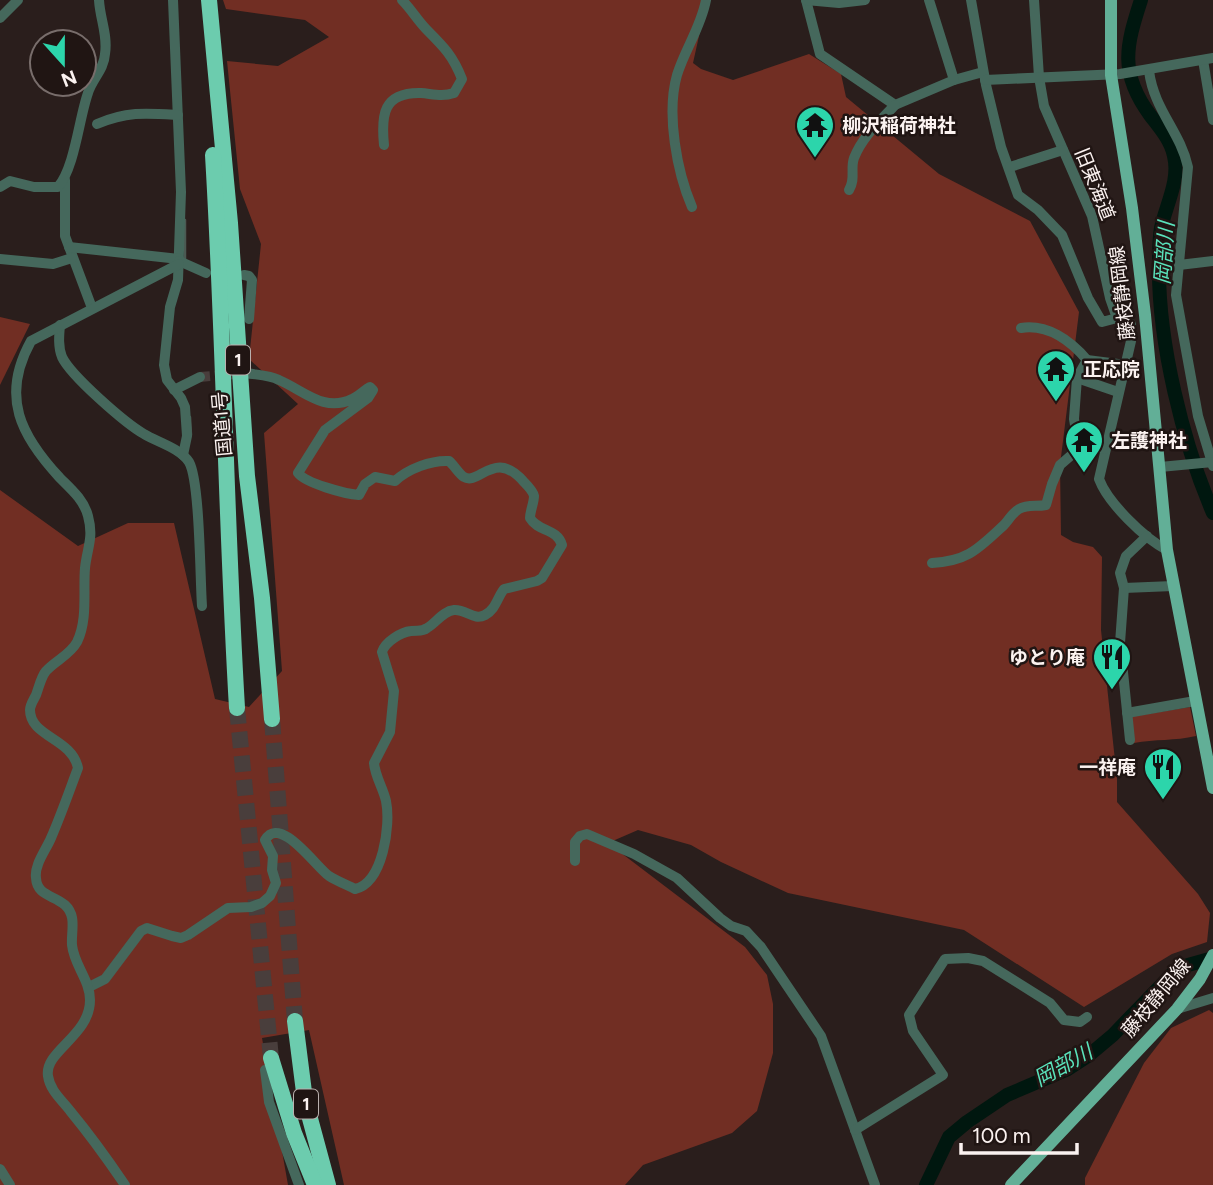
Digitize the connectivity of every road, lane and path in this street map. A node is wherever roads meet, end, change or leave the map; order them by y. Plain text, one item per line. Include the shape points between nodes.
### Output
1 (18, 0) edge
2 (99, 0) edge
3 (173, 0) edge
4 (198, 0) edge
5 (209, 0) edge
6 (402, 0) edge
7 (706, 0) edge
8 (806, 0) edge
9 (865, 0) edge
10 (929, 0) edge
11 (971, 0) edge
12 (1034, 0) edge
13 (1111, 0) edge
14 (0, 18) edge
15 (1208, 59) edge
16 (1149, 71) junction
17 (1115, 74) junction
18 (984, 76) junction
19 (1039, 77) junction
20 (954, 80) junction
21 (895, 105) junction
22 (178, 115) junction
23 (1213, 120) edge
24 (97, 124) dead end
25 (384, 145) dead end
26 (1063, 150) junction
27 (1010, 167) junction
28 (65, 180) junction
29 (0, 187) edge
30 (849, 190) dead end
31 (692, 207) dead end
32 (71, 253) junction
33 (0, 259) edge
34 (179, 261) junction
35 (1213, 261) edge
36 (1179, 265) junction
37 (206, 274) dead end
38 (244, 275) dead end
39 (92, 308) junction
40 (1145, 315) junction
41 (1117, 318) junction
42 (249, 319) dead end
43 (1131, 324) junction
44 (60, 325) junction
45 (1021, 328) dead end
46 (1087, 360) junction
47 (1126, 365) junction
48 (246, 373) tunnel mouth
49 (200, 377) tunnel mouth
50 (1077, 378) junction
51 (174, 390) junction
52 (1118, 392) junction
53 (1078, 443) junction
54 (1105, 449) junction
55 (183, 455) junction
56 (1213, 464) edge
57 (1160, 467) junction
58 (1147, 536) junction
59 (1167, 550) junction
60 (932, 564) dead end
61 (1173, 586) junction
62 (1124, 588) junction
63 (202, 606) dead end
64 (1195, 701) junction
65 (237, 708) tunnel mouth
66 (1127, 713) junction
67 (272, 719) tunnel mouth
68 (1208, 736) edge
69 (1130, 740) dead end
70 (1212, 782) edge
71 (575, 861) dead end
72 (1213, 955) edge
73 (89, 987) junction
74 (1213, 998) edge
75 (1177, 1009) junction
76 (1087, 1017) dead end
77 (295, 1021) tunnel mouth
78 (268, 1064) joint
79 (855, 1130) junction
80 (0, 1169) edge
81 (10, 1185) edge
82 (125, 1185) edge
83 (299, 1185) edge
84 (315, 1185) edge
85 (327, 1185) edge
86 (875, 1185) edge
87 (1011, 1185) edge

1 - 14 street
2 - 28 street via 107,38 105,58 88,92
3 - 22 street
4 - 65 highway, 国道1号 / 1 via 213,144
5 - 67 highway, 国道1号 / 1 via 247,476
6 - 25 street via 451,55 462,79 454,93 444,96 420,93 395,98 382,116
7 - 31 street via 677,76 673,127 682,183
8 - 9 street
8 - 21 street via 820,54
10 - 20 street
11 - 18 street
12 - 19 street, 旧東海道
13 - 17 main road, 藤枝静岡線
15 - 16 street
15 - 23 street
16 - 17 street
16 - 36 street via 1153,93 1184,150 1188,167
17 - 19 street
17 - 40 main road, 藤枝静岡線
18 - 19 street
18 - 20 street
18 - 27 street
19 - 26 street, 旧東海道 via 1044,106
20 - 21 street
21 - 30 street via 859,148
22 - 24 street via 132,113
22 - 34 street
26 - 27 street
26 - 41 street, 旧東海道 via 1092,216
27 - 41 street via 1018,195 1062,235 1102,321
28 - 29 street via 58,187 10,181
28 - 32 street via 65,236
32 - 33 street via 53,264
32 - 34 street
32 - 39 street
34 - 37 street
34 - 39 street
34 - 51 street via 164,365
35 - 36 street
36 - 56 street via 1177,295 1183,337 1198,416
38 - 42 street via 252,280
39 - 44 street
40 - 43 street
40 - 57 main road, 藤枝静岡線
41 - 43 street
43 - 47 street
44 - 55 street via 61,355 67,365 140,432
44 - 73 street via 30,341 15,374 14,394 25,435 82,501 90,529 78,640 45,672 30,709 39,729 76,758 78,768 36,870 36,880 41,891 65,904 72,914 72,946
45 - 46 street via 1037,326 1073,344
46 - 47 street
46 - 50 street
47 - 52 street
48 - 73 street via 276,379 321,402 344,402 370,387 373,390 325,430 299,477 336,492 359,495 375,477 395,481 440,460 449,461 469,478 507,468 532,491 533,524 557,534 562,545 542,578 504,589 484,616 448,611 429,628 408,631 383,646 394,691 390,732 374,763 387,811 382,858 367,884 355,889 328,875 285,835 271,832 265,840 273,856 276,883 262,903 228,908 181,938 147,928 105,979
49 - 51 street
50 - 52 street
50 - 53 street via 1074,419
51 - 55 street via 185,407
52 - 54 street
53 - 54 street
53 - 60 street via 1060,465 1046,505 1015,511 968,556
54 - 58 street via 1099,473 1103,490
55 - 63 street via 193,474
56 - 57 street
57 - 59 main road, 藤枝静岡線
58 - 59 street
58 - 62 street via 1123,562
59 - 61 main road, 藤枝静岡線
61 - 62 street
61 - 64 main road, 藤枝静岡線
62 - 66 street via 1120,643
64 - 66 street
64 - 68 main road, 藤枝静岡線
66 - 69 street
68 - 70 main road, 藤枝静岡線
71 - 79 street via 575,842 587,834 634,853 677,878 720,918 746,932 821,1036
72 - 75 main road, 藤枝静岡線
73 - 82 street via 88,1017 54,1056 48,1077
74 - 75 street
75 - 87 main road, 藤枝静岡線
76 - 79 street via 1080,1023 1064,1020 1050,1003 983,961 945,959 909,1016 913,1031 943,1075
77 - 85 highway, 1 via 305,1100
78 - 83 street via 269,1102
78 - 84 highway, 1
79 - 86 street
80 - 81 street

